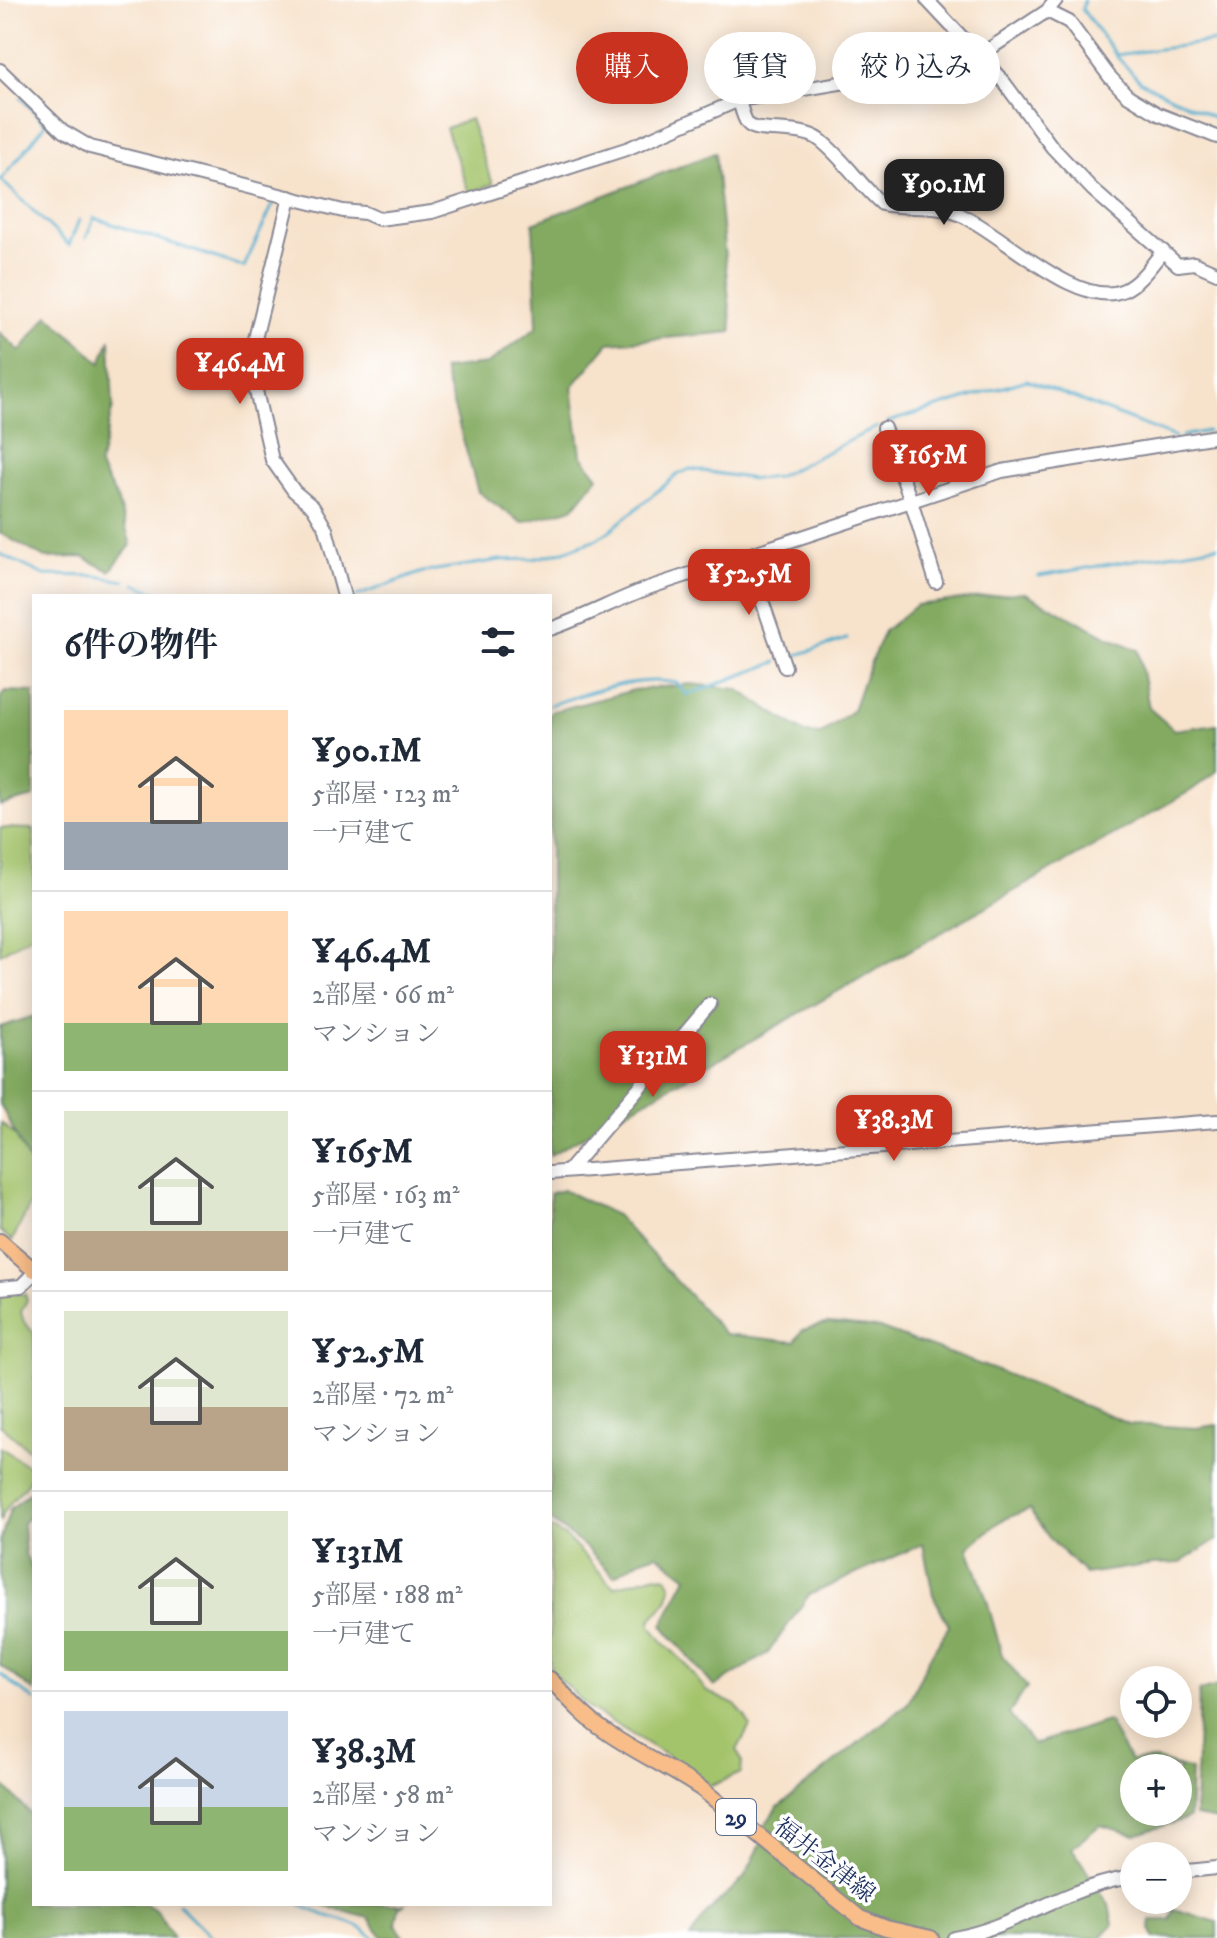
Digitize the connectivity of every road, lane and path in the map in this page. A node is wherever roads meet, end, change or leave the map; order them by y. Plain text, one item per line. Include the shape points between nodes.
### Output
1 (927, 0) edge
2 (1052, 5) edge
3 (958, 32) edge
4 (1000, 42) edge
5 (0, 70) edge
6 (1000, 80) edge
7 (730, 104) edge
8 (740, 104) edge
9 (1217, 137) edge
10 (290, 197) junction
11 (1163, 251) junction
12 (1217, 273) edge
13 (884, 428) dead end
14 (1217, 436) edge
15 (911, 501) junction
16 (746, 555) junction
17 (936, 582) dead end
18 (343, 594) edge
19 (552, 628) edge
20 (785, 667) dead end
21 (710, 1004) dead end
22 (1217, 1121) edge
23 (569, 1170) junction
24 (552, 1173) edge
25 (0, 1241) edge
26 (32, 1270) edge
27 (32, 1274) edge
28 (0, 1288) edge
29 (552, 1681) edge
30 (1217, 1868) edge
31 (1192, 1871) edge
32 (1120, 1880) edge
33 (931, 1938) edge
34 (954, 1938) edge

1 - 3 street
2 - 4 street
2 - 9 street via 1127,95 1158,114
5 - 10 street via 63,131 90,147
6 - 11 street via 1093,190
7 - 10 street via 629,148 432,212 379,219
8 - 11 street via 755,129 793,130 821,141 882,204 942,207 965,216 1021,256 1083,289 1122,291
10 - 18 street via 251,369 272,460 326,529
11 - 12 street via 1178,265 1194,263
13 - 15 street
14 - 15 street via 1002,471
15 - 16 street
15 - 17 street
16 - 19 street
16 - 20 street
21 - 23 street
22 - 23 street
23 - 24 street
25 - 26 main road
27 - 28 street via 21,1286
29 - 33 main road, 福井金津線 / 29 via 593,1722 703,1790 849,1910 871,1923
30 - 31 street
32 - 34 street via 1092,1885 1015,1921

